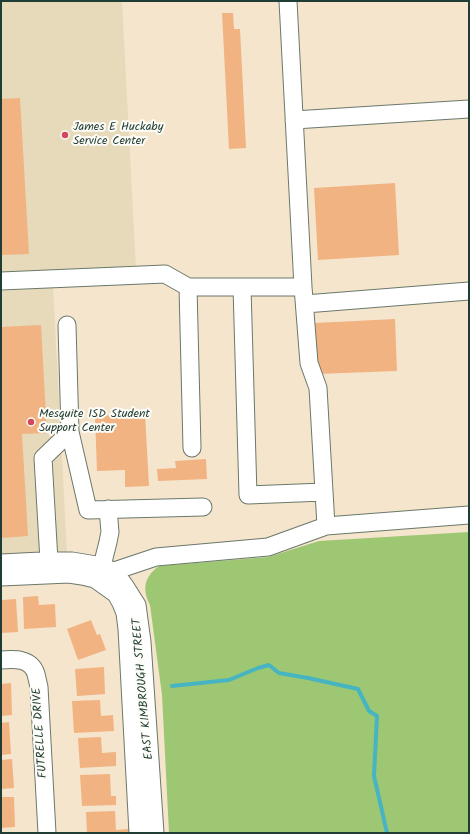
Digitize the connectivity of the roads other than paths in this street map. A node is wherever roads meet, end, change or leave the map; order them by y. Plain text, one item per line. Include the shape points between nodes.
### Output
1 (288, 1) edge
2 (469, 109) edge
3 (294, 120) junction
4 (1, 281) edge
5 (188, 287) junction
6 (242, 287) junction
7 (303, 287) junction
8 (469, 291) edge
9 (304, 304) junction
10 (67, 325) dead end
11 (70, 432) junction
12 (192, 448) dead end
13 (324, 492) junction
14 (203, 507) dead end
15 (108, 509) junction
16 (469, 515) edge
17 (326, 526) junction
18 (48, 561) junction
19 (1, 563) edge
20 (108, 569) junction
21 (1, 577) edge
22 (1, 660) edge
23 (47, 833) edge
24 (138, 833) edge
25 (155, 833) edge

1 - 3 street
2 - 3 street
3 - 7 street
4 - 5 street via 165,274
5 - 6 street
5 - 12 street
6 - 7 street
6 - 13 street via 248,495
7 - 9 street
8 - 9 street
9 - 13 street via 309,363 318,388
10 - 11 street
11 - 15 street via 88,510
11 - 18 street via 43,458
13 - 17 street
14 - 15 street
15 - 20 street
16 - 17 street
17 - 20 street via 268,548 156,557
18 - 19 street
18 - 20 street via 72,561
20 - 25 street, EAST KIMBROUGH STREET via 125,586 137,605 142,642
21 - 24 street via 69,574 82,576 106,587 116,594 122,603 127,629
22 - 23 street, FUTRELLE DRIVE via 22,660 36,673 39,687

